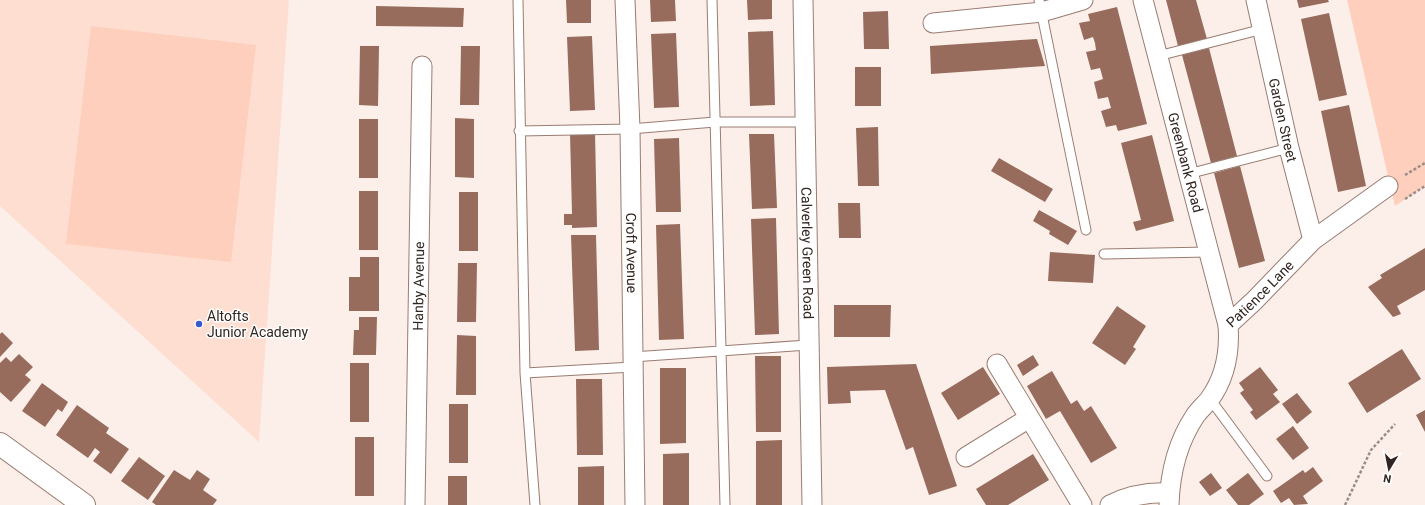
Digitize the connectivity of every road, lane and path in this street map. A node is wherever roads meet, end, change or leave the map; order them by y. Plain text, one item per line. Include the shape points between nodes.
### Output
1 (518, 0) edge
2 (625, 0) edge
3 (712, 0) edge
4 (803, 0) edge
5 (1084, 0) edge
6 (1143, 0) edge
7 (1256, 0) edge
8 (1040, 6) edge
9 (933, 23) dead end
10 (1263, 29) junction
11 (1158, 56) junction
12 (422, 66) dead end
13 (715, 122) junction
14 (805, 122) junction
15 (630, 129) junction
16 (519, 131) junction
17 (1289, 148) junction
18 (1188, 174) junction
19 (1388, 186) dead end
20 (1086, 230) dead end
21 (1313, 240) junction
22 (1209, 252) junction
23 (1104, 254) dead end
24 (1228, 325) junction
25 (808, 345) junction
26 (720, 352) junction
27 (633, 362) junction
28 (997, 364) dead end
29 (525, 373) junction
30 (1210, 399) junction
31 (1029, 418) junction
32 (1395, 424) dead end
33 (0, 444) edge
34 (966, 457) dead end
35 (1267, 476) dead end
36 (1169, 499) edge
37 (84, 505) edge
38 (415, 505) edge
39 (535, 505) edge
40 (635, 505) edge
41 (725, 505) edge
42 (812, 505) edge
43 (1082, 505) edge
44 (1110, 505) edge
45 (1345, 505) edge

1 - 16 lane
2 - 15 street, Croft Avenue
3 - 13 lane
4 - 14 street, Calverley Green Road
5 - 8 street
6 - 11 street, Greenbank Road
7 - 10 street, Garden Street
8 - 9 street
8 - 20 lane
10 - 11 lane
10 - 17 street, Garden Street
11 - 18 street, Greenbank Road
12 - 38 street, Hanby Avenue
13 - 14 lane
13 - 15 lane
13 - 26 lane
14 - 25 street, Calverley Green Road
15 - 16 lane
15 - 27 street, Croft Avenue
16 - 29 lane
17 - 18 lane
17 - 21 street, Garden Street
18 - 22 street, Greenbank Road
19 - 21 street, Patience Lane
21 - 24 street, Patience Lane
22 - 23 lane
22 - 24 street, Greenbank Road
24 - 30 street, Patience Lane via 1230,345 1227,364
25 - 26 lane
25 - 42 street, Calverley Green Road
26 - 27 lane
26 - 41 lane
27 - 29 lane
27 - 40 street, Croft Avenue
28 - 31 street
29 - 39 lane
30 - 35 lane
30 - 36 street, Patience Lane via 1196,415 1184,437 1172,471
31 - 34 street
31 - 43 street
32 - 45 path via 1371,450
33 - 37 street
36 - 44 street via 1139,494

